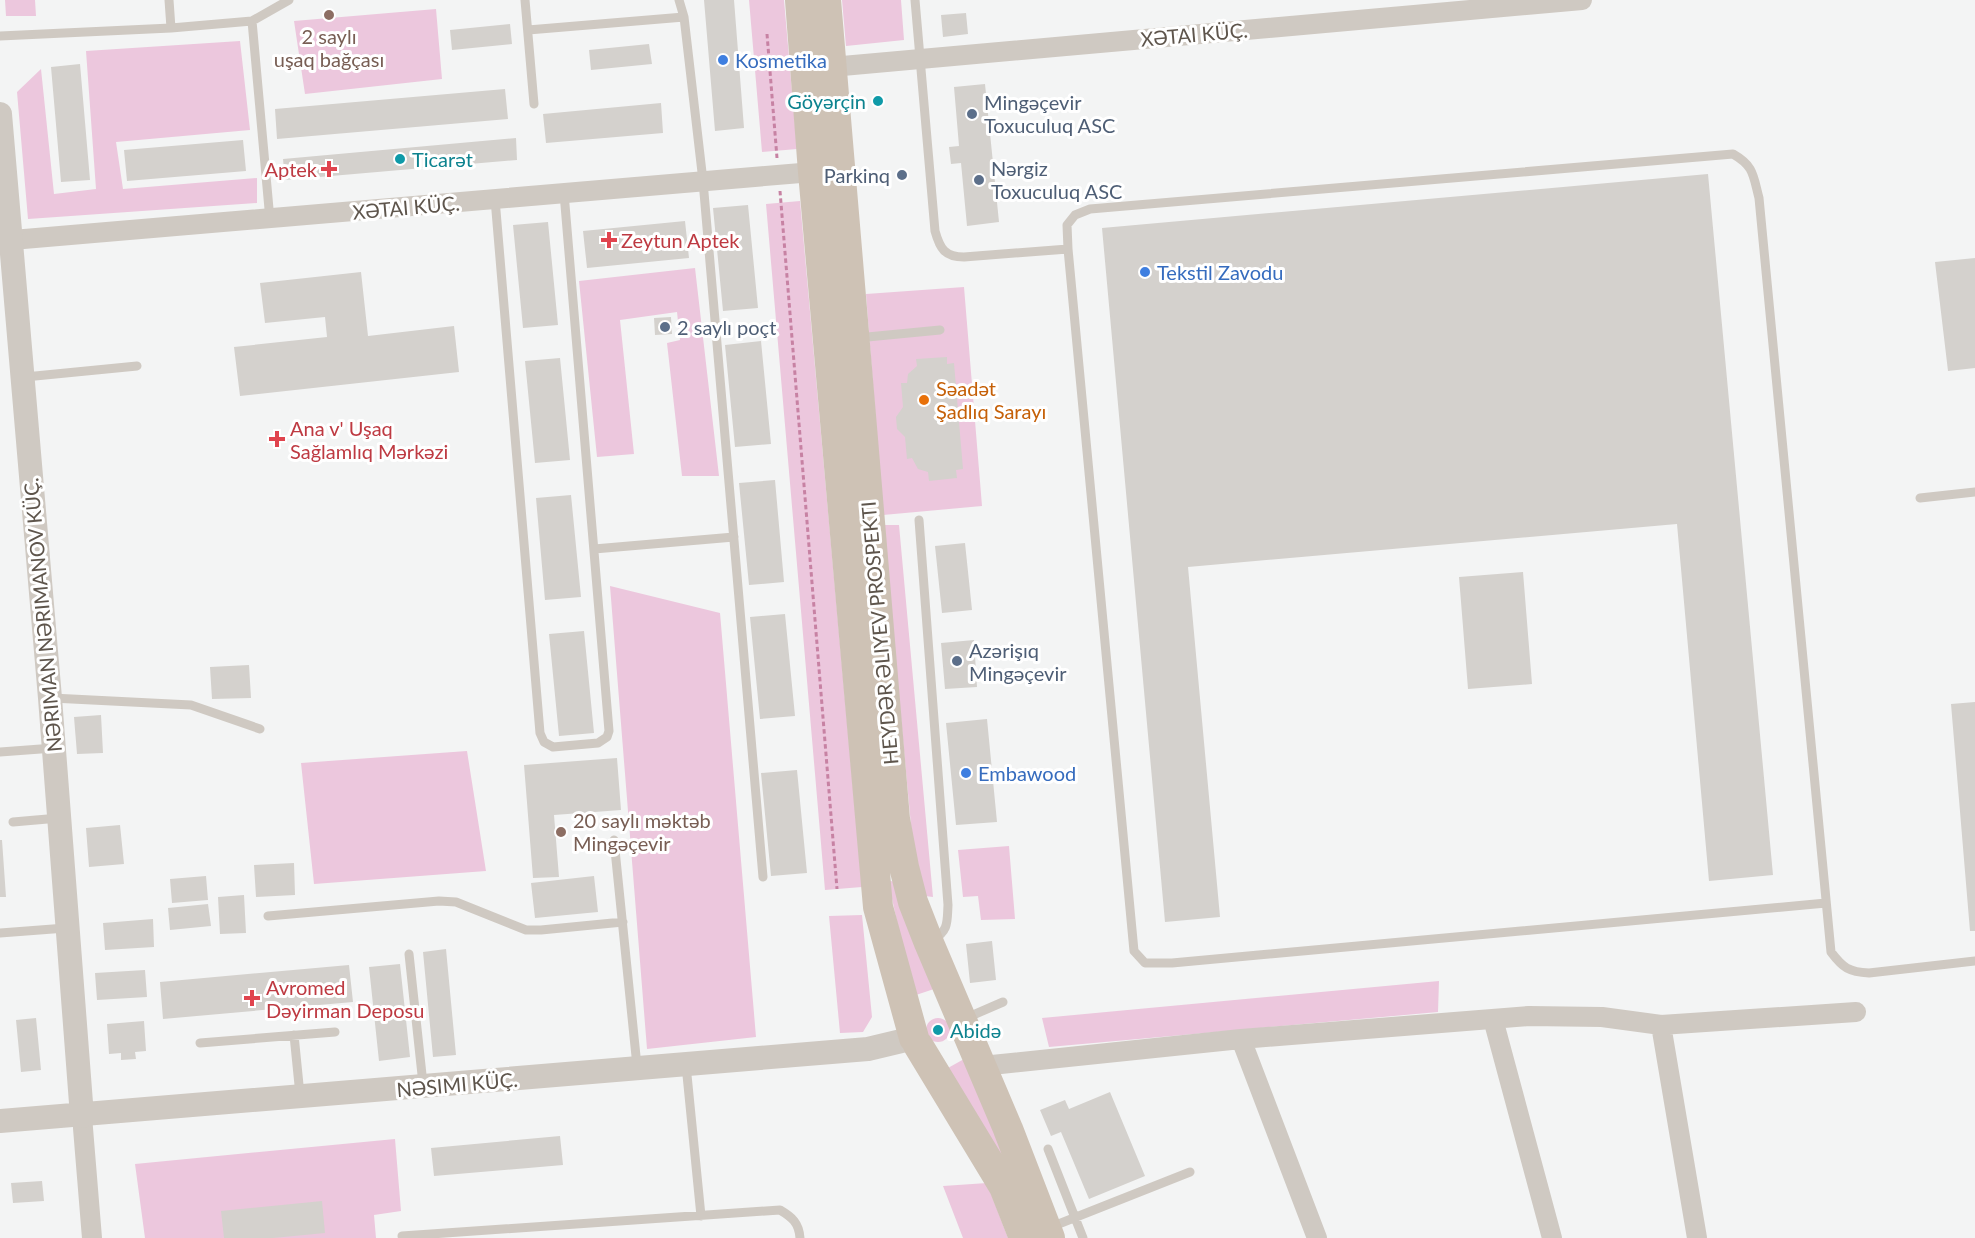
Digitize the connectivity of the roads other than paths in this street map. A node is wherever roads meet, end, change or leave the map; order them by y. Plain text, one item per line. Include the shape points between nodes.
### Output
1 (169, 0) edge
2 (289, 0) edge
3 (525, 0) edge
4 (679, 0) edge
5 (800, 0) edge
6 (826, 0) edge
7 (915, 0) edge
8 (1582, 0) edge
9 (684, 17) junction
10 (252, 21) junction
11 (171, 28) junction
12 (528, 30) junction
13 (0, 36) edge
14 (920, 58) junction
15 (819, 68) junction
16 (534, 104) dead end
17 (0, 114) edge
18 (813, 172) junction
19 (703, 181) junction
20 (564, 193) junction
21 (495, 199) junction
22 (270, 220) junction
23 (5, 241) edge
24 (1068, 249) junction
25 (940, 330) dead end
26 (855, 338) junction
27 (137, 366) dead end
28 (22, 377) junction
29 (1975, 492) edge
30 (1920, 498) dead end
31 (919, 520) dead end
32 (734, 537) junction
33 (594, 549) junction
34 (50, 698) junction
35 (260, 729) dead end
36 (54, 748) junction
37 (0, 752) edge
38 (59, 818) junction
39 (13, 822) dead end
40 (614, 840) dead end
41 (763, 878) dead end
42 (1826, 903) junction
43 (268, 916) dead end
44 (623, 922) junction
45 (68, 928) junction
46 (0, 933) edge
47 (929, 943) junction
48 (409, 954) dead end
49 (1975, 961) edge
50 (1003, 1002) dead end
51 (1856, 1012) dead end
52 (962, 1019) junction
53 (1493, 1019) junction
54 (1661, 1025) junction
55 (335, 1032) dead end
56 (294, 1035) junction
57 (1240, 1039) junction
58 (916, 1042) junction
59 (200, 1043) dead end
60 (686, 1065) junction
61 (982, 1066) junction
62 (637, 1069) junction
63 (424, 1087) junction
64 (301, 1098) junction
65 (82, 1116) junction
66 (0, 1121) edge
67 (1048, 1149) dead end
68 (1190, 1172) dead end
69 (701, 1216) junction
70 (1075, 1218) junction
71 (1040, 1235) edge
72 (402, 1236) dead end
73 (92, 1238) edge
74 (800, 1238) edge
75 (1083, 1238) edge
76 (1317, 1238) edge
77 (1552, 1238) edge
78 (1697, 1238) edge

1 - 11 lane
2 - 10 lane
3 - 12 lane
4 - 9 lane
5 - 15 main road, HEYDƏR ƏLIYEV PROSPEKTI
6 - 15 main road, HEYDƏR ƏLIYEV PROSPEKTI
7 - 14 lane
8 - 14 street, XƏTAI KÜÇ.
9 - 12 lane
9 - 19 lane
10 - 11 lane
10 - 22 lane
11 - 13 lane
12 - 16 lane
14 - 15 street, XƏTAI KÜÇ.
14 - 24 lane via 935,231 945,254 964,257
15 - 18 main road, HEYDƏR ƏLIYEV PROSPEKTI
15 - 26 main road, HEYDƏR ƏLIYEV PROSPEKTI
17 - 23 street, NƏRIMAN NƏRIMANOV KÜÇ.
18 - 19 street, XƏTAI KÜÇ.
18 - 58 main road, HEYDƏR ƏLIYEV PROSPEKTI via 878,907
19 - 20 street, XƏTAI KÜÇ.
19 - 32 lane
20 - 21 street, XƏTAI KÜÇ.
20 - 33 lane
21 - 22 street, XƏTAI KÜÇ.
21 - 33 lane via 540,733 544,742 553,747 598,743 607,738 609,730
22 - 23 street, XƏTAI KÜÇ.
23 - 28 street, NƏRIMAN NƏRIMANOV KÜÇ.
24 - 42 lane via 1134,951 1145,963
24 - 42 lane via 1066,225 1075,215 1090,209 1733,154 1746,162 1759,198
25 - 26 lane
26 - 47 main road, HEYDƏR ƏLIYEV PROSPEKTI via 895,819 904,867
27 - 28 lane
28 - 34 street, NƏRIMAN NƏRIMANOV KÜÇ.
29 - 30 lane
31 - 47 lane via 948,905 943,934
32 - 33 lane
32 - 41 lane
34 - 35 lane via 191,705
34 - 36 street, NƏRIMAN NƏRIMANOV KÜÇ.
36 - 37 lane
36 - 38 street, NƏRIMAN NƏRIMANOV KÜÇ.
38 - 39 lane
38 - 45 street, NƏRIMAN NƏRIMANOV KÜÇ.
40 - 44 lane
42 - 49 lane via 1831,952 1852,972
43 - 44 lane via 439,900 456,902 526,930
44 - 62 lane
45 - 46 lane
45 - 65 street, NƏRIMAN NƏRIMANOV KÜÇ.
47 - 52 main road, HEYDƏR ƏLIYEV PROSPEKTI
48 - 63 lane
50 - 52 lane
51 - 54 street
52 - 58 main road via 950,1007 933,1004 918,1014 914,1022
52 - 61 main road, HEYDƏR ƏLIYEV PROSPEKTI
53 - 54 street via 1602,1017
53 - 57 street
53 - 77 street
54 - 78 street
55 - 56 lane
56 - 59 lane
56 - 64 lane
57 - 61 street
57 - 76 street
58 - 60 street, NƏSIMI KÜÇ.
58 - 71 main road, HEYDƏR ƏLIYEV PROSPEKTI via 1004,1187
60 - 62 street, NƏSIMI KÜÇ.
60 - 69 lane
61 - 71 main road, HEYDƏR ƏLIYEV PROSPEKTI
62 - 63 street, NƏSIMI KÜÇ.
63 - 64 street, NƏSIMI KÜÇ.
64 - 65 street, NƏSIMI KÜÇ.
65 - 66 street, NƏSIMI KÜÇ.
65 - 73 street
67 - 70 lane
68 - 70 lane
69 - 72 lane
69 - 74 lane via 780,1210 793,1218
70 - 71 lane
70 - 75 lane

